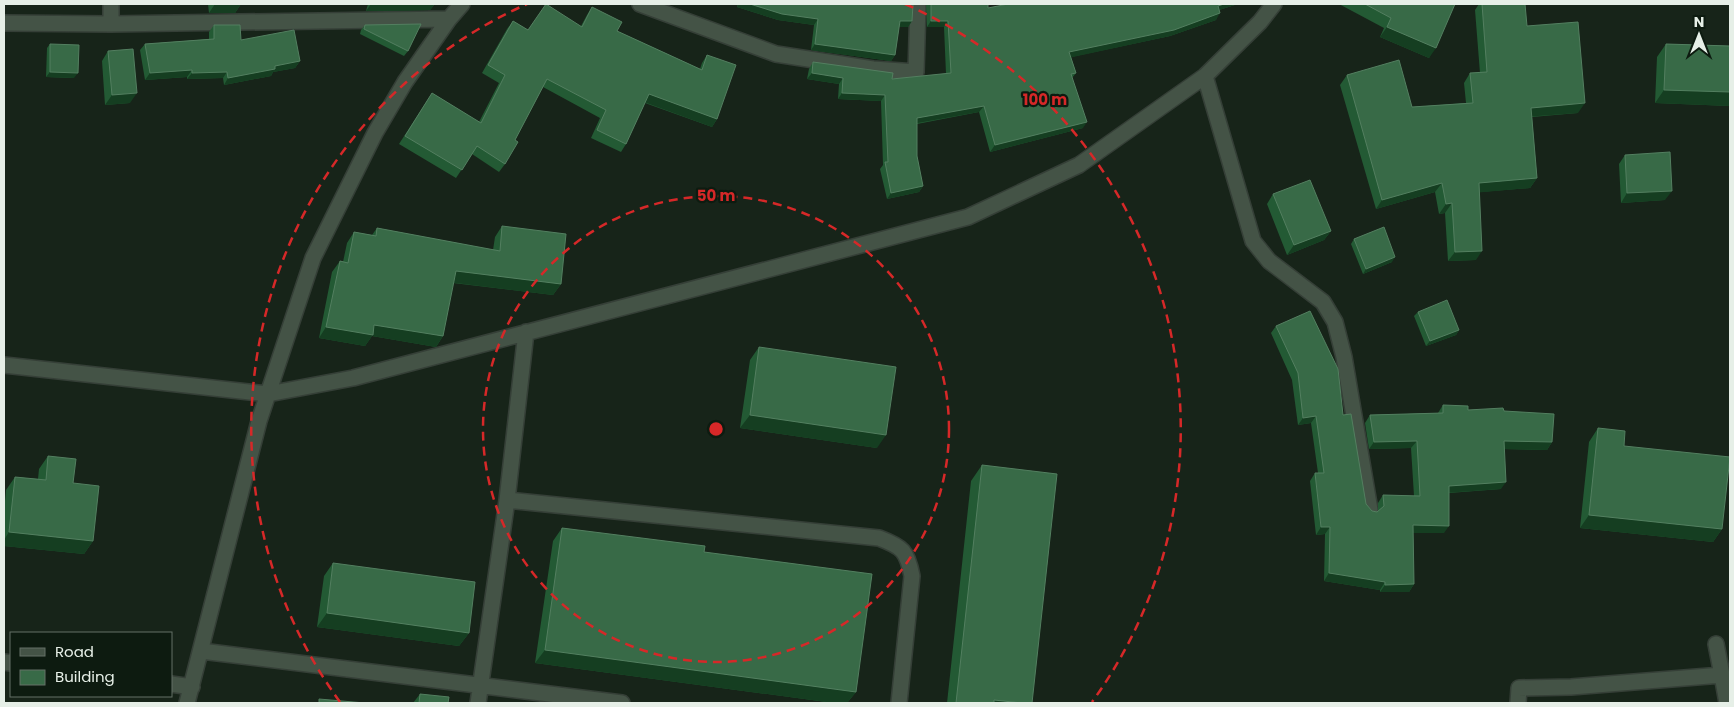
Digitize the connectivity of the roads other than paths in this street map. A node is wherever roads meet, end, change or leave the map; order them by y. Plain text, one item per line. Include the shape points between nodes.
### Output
1 (111, 4) edge
2 (462, 4) edge
3 (640, 4) edge
4 (918, 4) edge
5 (1274, 4) edge
6 (449, 19) junction
7 (4, 23) edge
8 (112, 24) junction
9 (1205, 76) junction
10 (526, 332) junction
11 (4, 365) edge
12 (268, 394) junction
13 (507, 500) junction
14 (1370, 510) edge
15 (1716, 644) dead end
16 (201, 651) junction
17 (1722, 674) junction
18 (172, 684) edge
19 (480, 686) junction
20 (192, 687) junction
21 (187, 703) edge
22 (478, 703) edge
23 (622, 703) edge
24 (899, 703) edge
25 (1518, 703) edge
26 (1727, 703) edge

1 - 8 street
2 - 6 street
3 - 4 street via 776,54 873,69 916,72
5 - 9 street
6 - 8 street
6 - 12 street via 405,82 375,133 314,258
7 - 8 street
9 - 10 street via 1079,165 968,217
9 - 14 street via 1253,241 1269,261 1322,302 1335,322
10 - 12 street via 353,378
10 - 13 street
11 - 12 street
12 - 16 street
13 - 19 street
13 - 24 street via 880,538 897,545 908,556 912,576
15 - 17 street
16 - 19 street
16 - 20 street
17 - 25 street via 1571,687 1519,688
17 - 26 street
18 - 20 street
19 - 22 street
19 - 23 street
20 - 21 street

